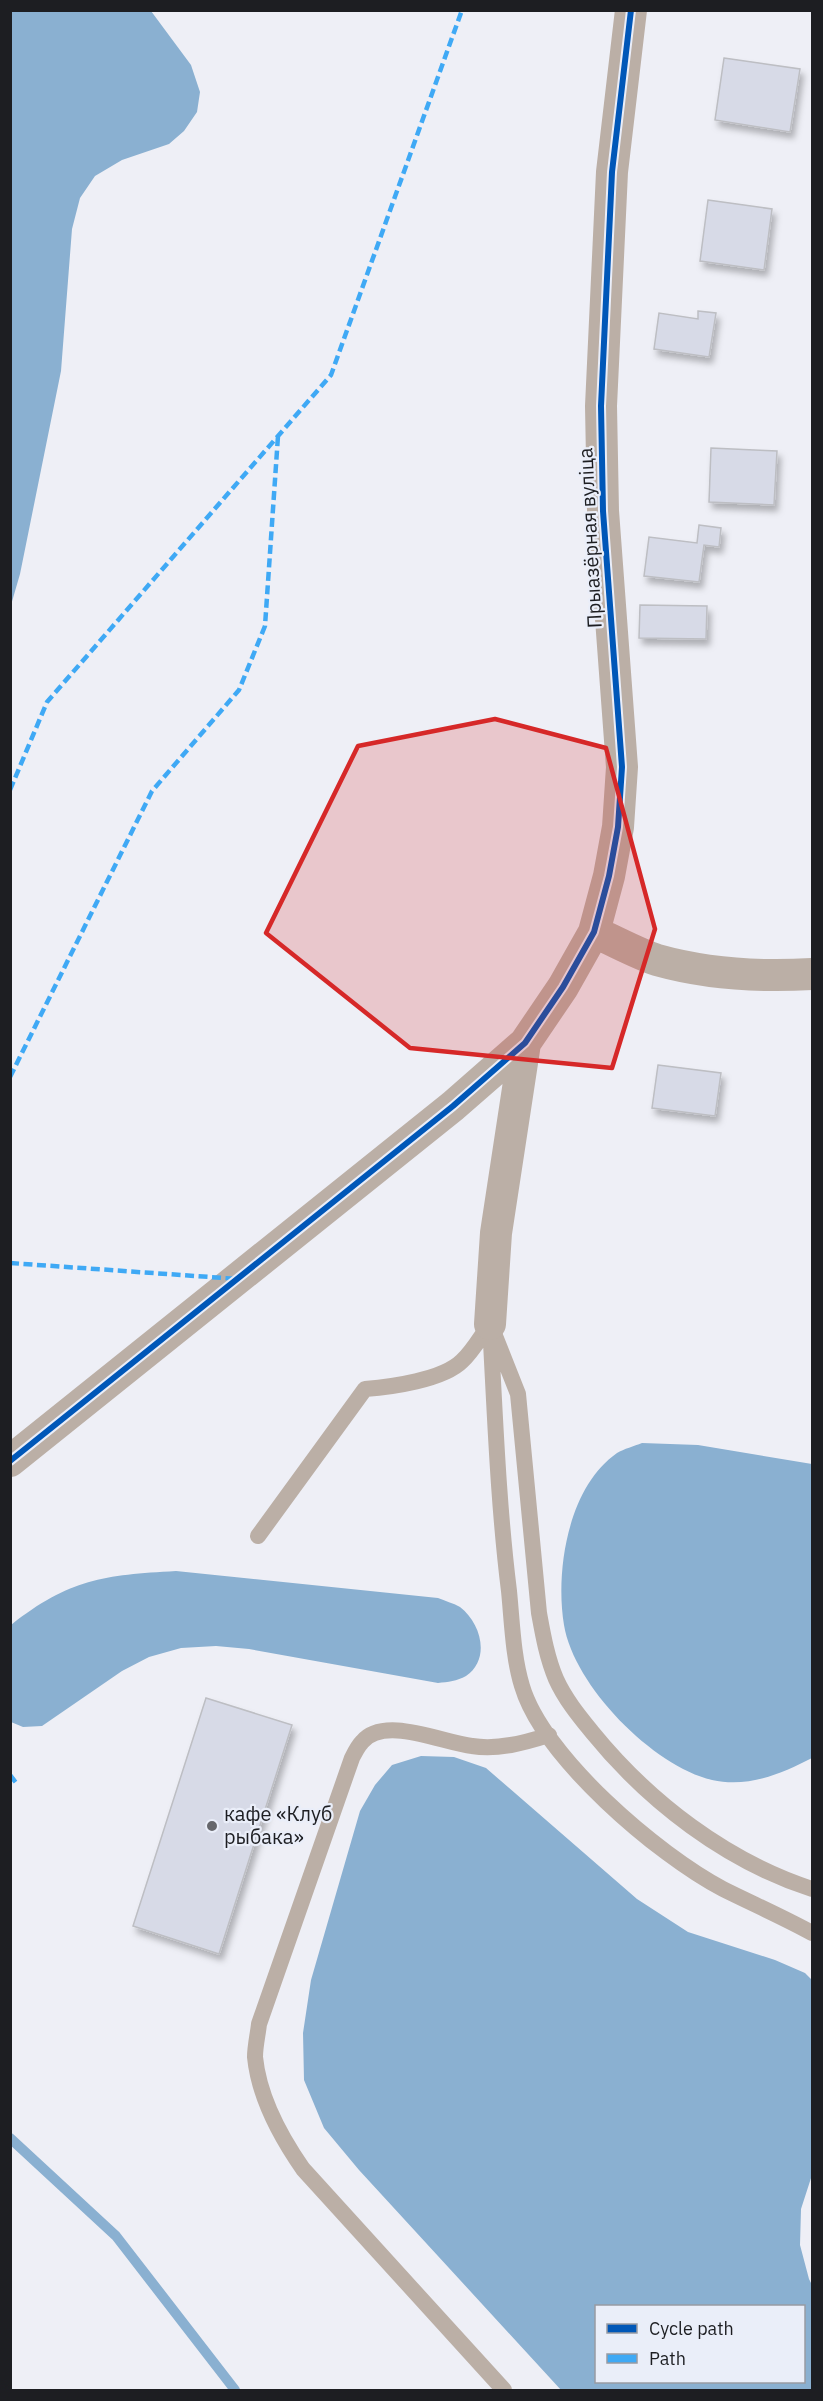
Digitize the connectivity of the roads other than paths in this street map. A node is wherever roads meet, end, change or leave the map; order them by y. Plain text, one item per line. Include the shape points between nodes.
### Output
1 (631, 10) edge
2 (594, 932) junction
3 (813, 974) edge
4 (525, 1043) junction
5 (490, 1324) junction
6 (10, 1461) edge
7 (258, 1536) dead end
8 (549, 1735) junction
9 (813, 1888) edge
10 (813, 1933) edge
11 (504, 2391) edge

1 - 2 street, Прыазёрная вуліца via 612,172 601,406 603,511 622,768 616,837
2 - 3 street via 656,959 712,970 780,976
2 - 4 street, Прыазёрная вуліца
4 - 5 street via 496,1233
4 - 6 street via 453,1106
5 - 7 lane via 461,1363 439,1375 365,1389
5 - 8 lane via 502,1536 513,1633 522,1686
5 - 9 lane via 518,1394 539,1613 557,1680 575,1711 603,1745 667,1808 743,1860
8 - 10 lane via 589,1785 679,1861
8 - 11 lane via 500,1747 472,1746 405,1731 382,1731 363,1740 352,1758 259,2024 255,2055 272,2115 303,2169

